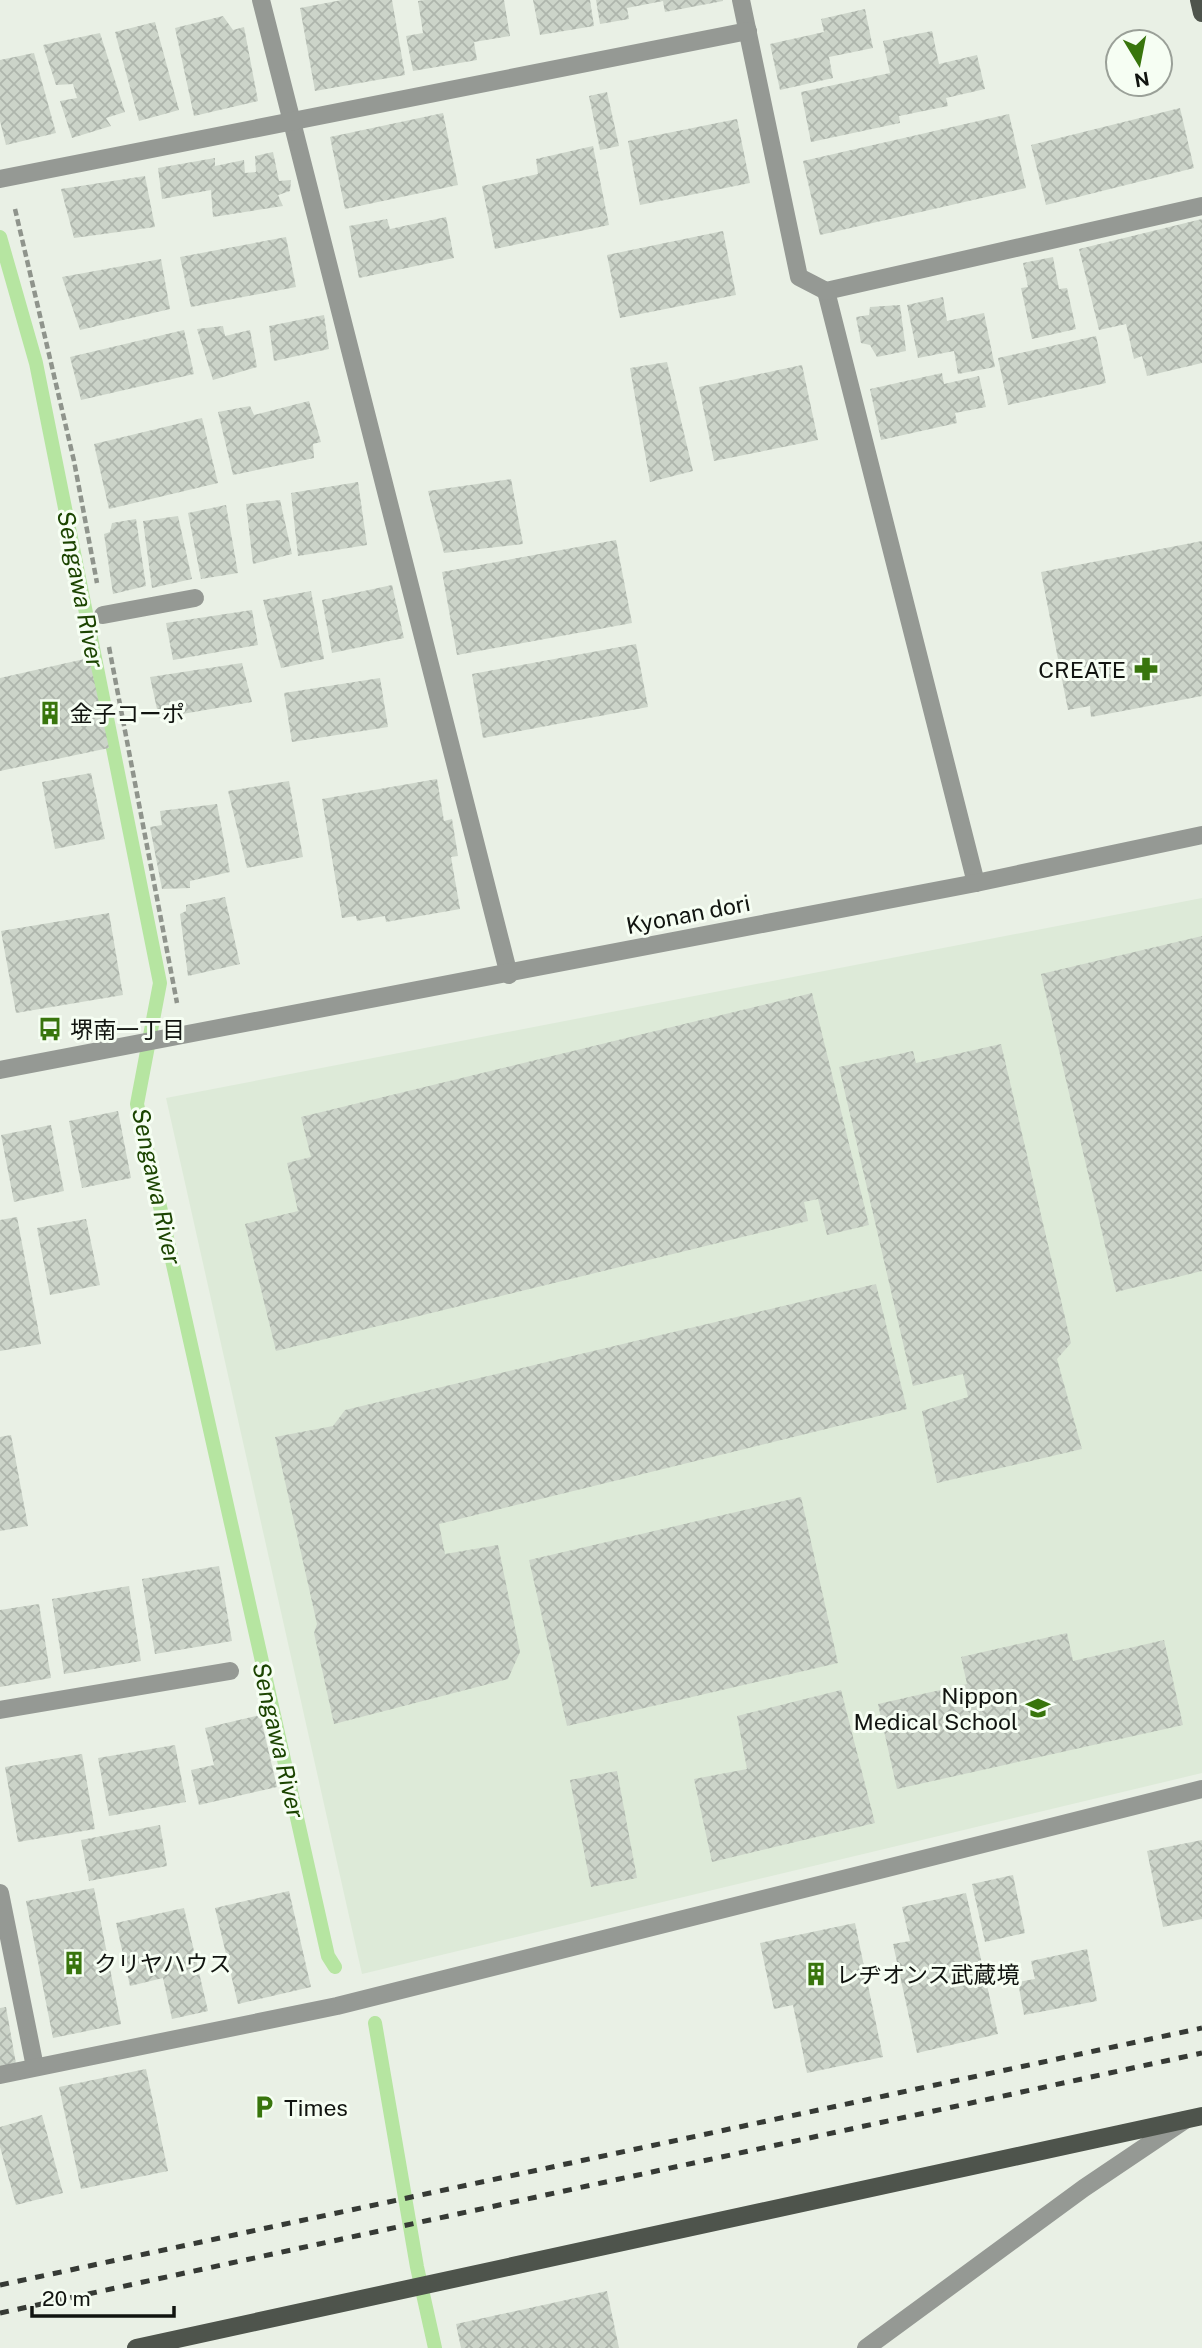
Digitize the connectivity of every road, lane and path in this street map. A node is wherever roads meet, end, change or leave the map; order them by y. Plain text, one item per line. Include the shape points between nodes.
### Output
1 (261, 0) edge
2 (741, 0) edge
3 (1199, 0) edge
4 (1202, 13) edge
5 (748, 31) junction
6 (292, 121) junction
7 (4, 178) edge
8 (1202, 206) edge
9 (826, 291) junction
10 (195, 598) dead end
11 (103, 615) dead end
12 (1202, 835) edge
13 (976, 883) junction
14 (509, 975) junction
15 (0, 1070) edge
16 (230, 1671) dead end
17 (0, 1710) edge
18 (1202, 1789) edge
19 (0, 1893) edge
20 (35, 2067) junction
21 (0, 2075) edge
22 (1195, 2117) edge
23 (136, 2348) edge
24 (866, 2348) edge

1 - 6 street
2 - 5 street
3 - 4 main road
5 - 6 street
5 - 9 street via 799,277
6 - 7 street
6 - 14 street
8 - 9 street
9 - 13 street
10 - 11 street
12 - 13 street, Kyonan dori
13 - 14 street, Kyonan dori
14 - 15 street, Kyonan dori
16 - 17 street
18 - 20 street via 337,2006
19 - 20 street
20 - 21 street
22 - 23 main road
22 - 24 street via 1062,2203

